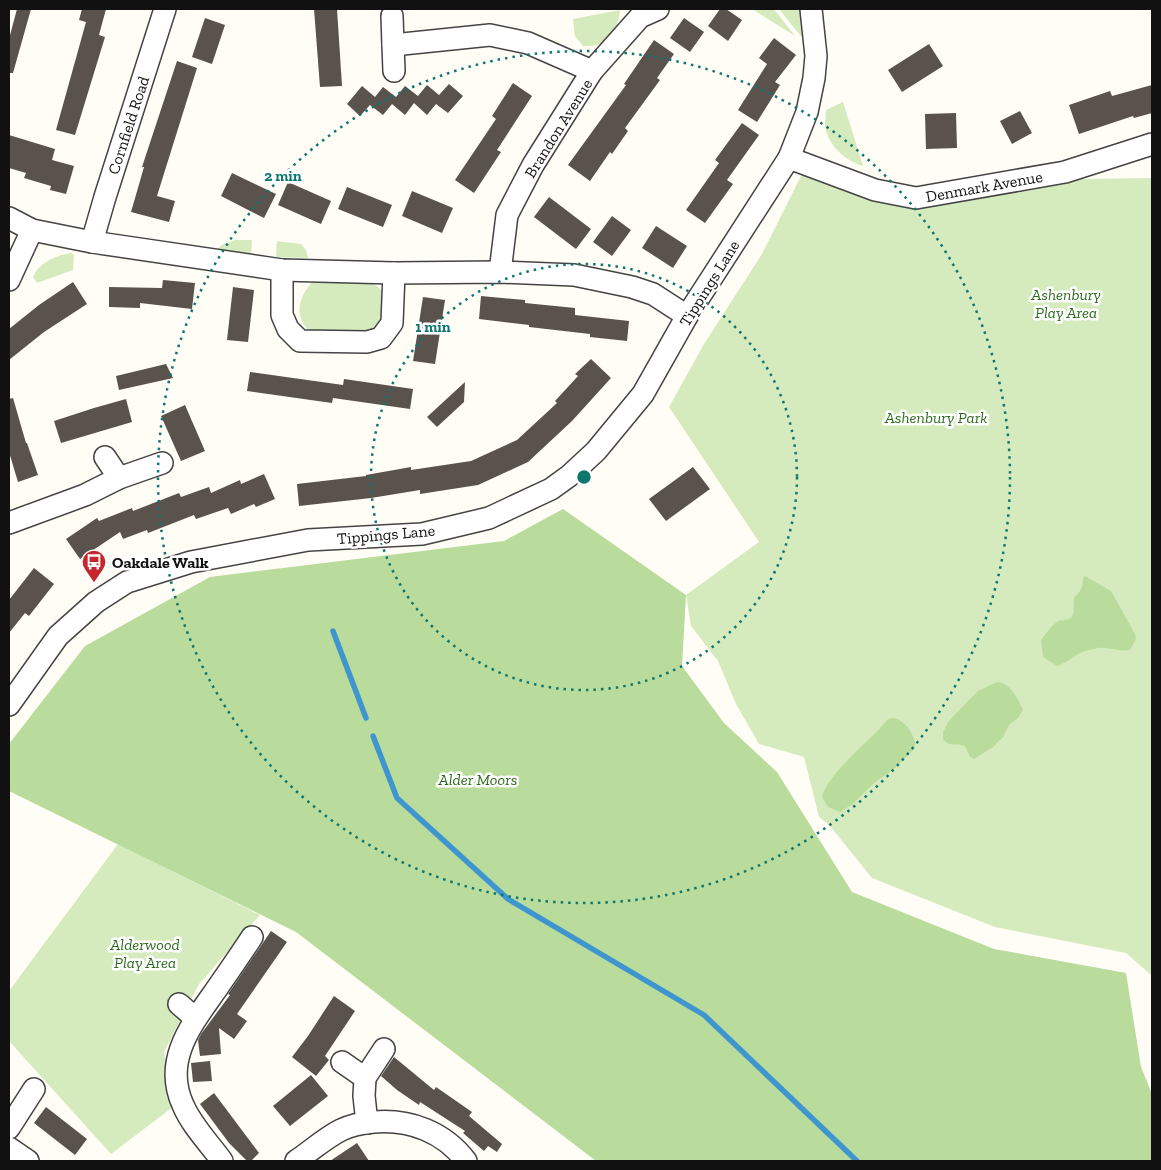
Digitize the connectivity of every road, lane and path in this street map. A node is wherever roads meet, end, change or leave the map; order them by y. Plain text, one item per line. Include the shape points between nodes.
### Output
1 (165, 9) edge
2 (658, 9) edge
3 (811, 9) edge
4 (392, 16) dead end
5 (393, 45) junction
6 (394, 71) dead end
7 (592, 71) junction
8 (1152, 144) edge
9 (789, 158) junction
10 (9, 218) edge
11 (32, 230) junction
12 (92, 242) junction
13 (282, 270) junction
14 (500, 272) junction
15 (394, 273) junction
16 (9, 280) edge
17 (687, 316) junction
18 (105, 457) dead end
19 (162, 462) dead end
20 (119, 478) junction
21 (9, 522) edge
22 (9, 705) edge
23 (252, 937) dead end
24 (384, 1049) dead end
25 (342, 1062) dead end
26 (365, 1078) junction
27 (34, 1089) dead end
28 (368, 1123) junction
29 (9, 1128) edge
30 (9, 1148) edge
31 (28, 1161) edge
32 (222, 1161) edge
33 (296, 1161) edge
34 (466, 1161) edge

1 - 12 street, Cornfield Road
2 - 7 street, Brandon Avenue via 640,17
3 - 9 street, Tippings Lane via 816,56 814,78 807,112
4 - 5 street
5 - 6 street
5 - 7 street via 490,35 528,43
7 - 14 street, Brandon Avenue via 533,165 507,215
8 - 9 street, Denmark Avenue via 1065,172 916,198 875,190
9 - 17 street, Tippings Lane
10 - 11 street
11 - 12 street
11 - 16 street
12 - 13 street
13 - 15 street
13 - 15 street via 282,315 288,329 300,341 368,342 381,338 392,323
14 - 15 street
14 - 17 street via 574,275 632,287 653,294
17 - 22 street, Tippings Lane via 643,394 596,451 552,489 489,518 422,534 308,540 191,562 127,582 96,602 58,636
18 - 20 street
19 - 20 street
20 - 21 street via 85,496
23 - 32 street via 187,1011 176,1071 183,1106
24 - 26 street
25 - 26 street
26 - 28 street
27 - 29 street
28 - 33 street via 340,1130
28 - 34 street via 416,1125 444,1138
30 - 31 street

